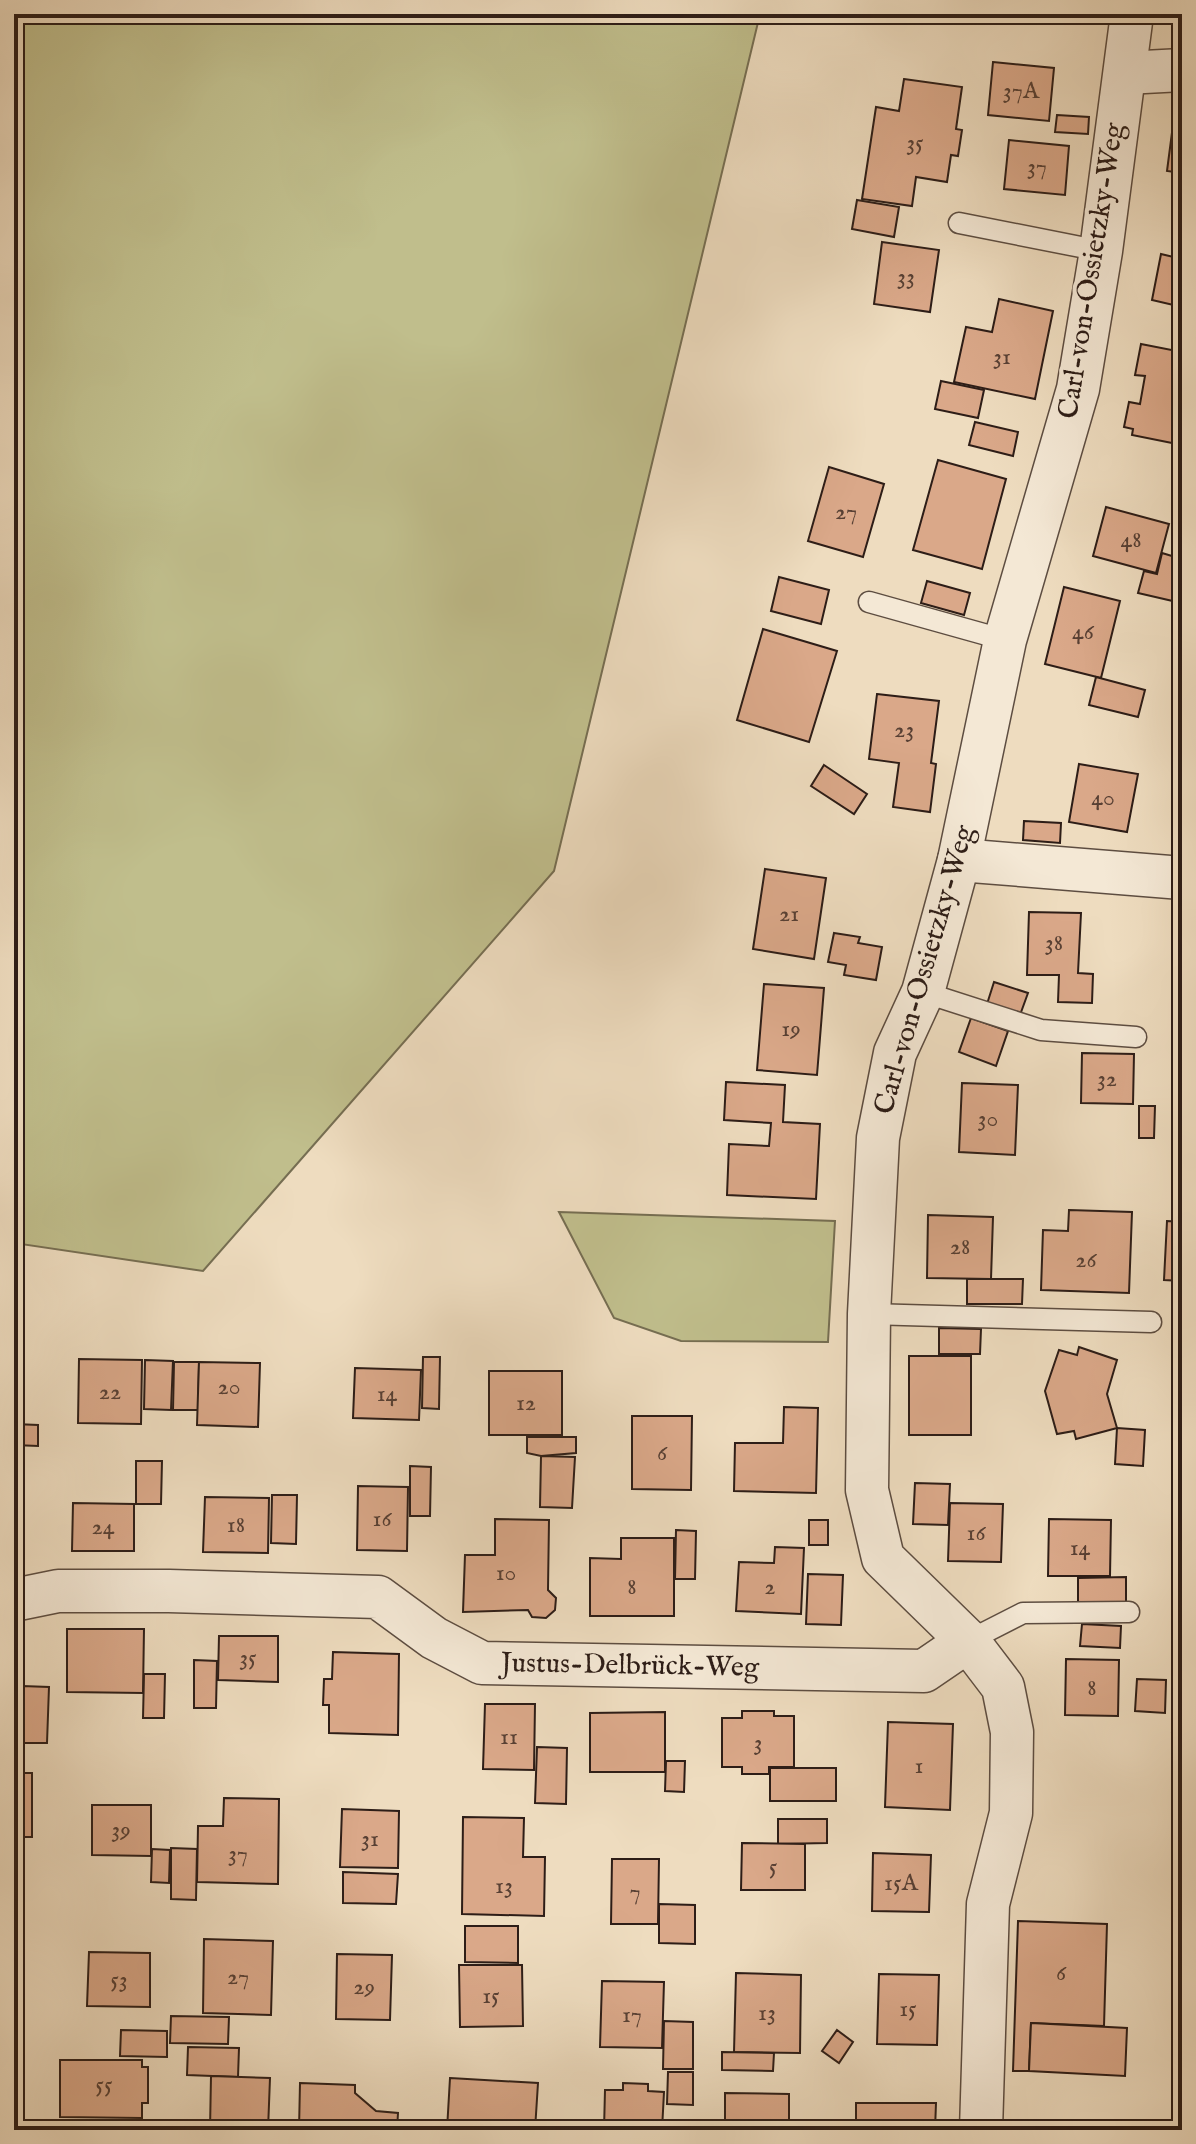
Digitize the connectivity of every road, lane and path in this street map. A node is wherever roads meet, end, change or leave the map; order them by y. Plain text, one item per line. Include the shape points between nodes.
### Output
1 (1132, 14) edge
2 (1182, 70) edge
3 (1125, 73) junction
4 (959, 223) dead end
5 (1101, 251) junction
6 (869, 602) dead end
7 (1005, 640) junction
8 (959, 860) junction
9 (1182, 878) edge
10 (923, 992) junction
11 (1136, 1037) dead end
12 (869, 1314) junction
13 (1151, 1322) dead end
14 (14, 1600) edge
15 (1129, 1612) dead end
16 (968, 1641) junction
17 (981, 2130) edge

1 - 3 street, Carl-von-Ossietzky-Weg
2 - 3 street
3 - 5 street, Carl-von-Ossietzky-Weg
4 - 5 lane
5 - 7 street, Carl-von-Ossietzky-Weg via 1078,389
6 - 7 lane
7 - 8 street, Carl-von-Ossietzky-Weg
8 - 9 street
8 - 10 street, Carl-von-Ossietzky-Weg
10 - 11 lane via 1041,1030
10 - 12 street, Carl-von-Ossietzky-Weg via 895,1053 878,1138
12 - 13 lane
12 - 16 street, Carl-von-Ossietzky-Weg via 867,1490 883,1558
14 - 16 street, Justus-Delbrück-Weg via 58,1591 378,1597 434,1638 482,1663 924,1671
15 - 16 lane via 1023,1613
16 - 17 street, Carl-von-Ossietzky-Weg via 1003,1687 1012,1732 1011,1813 988,1904

